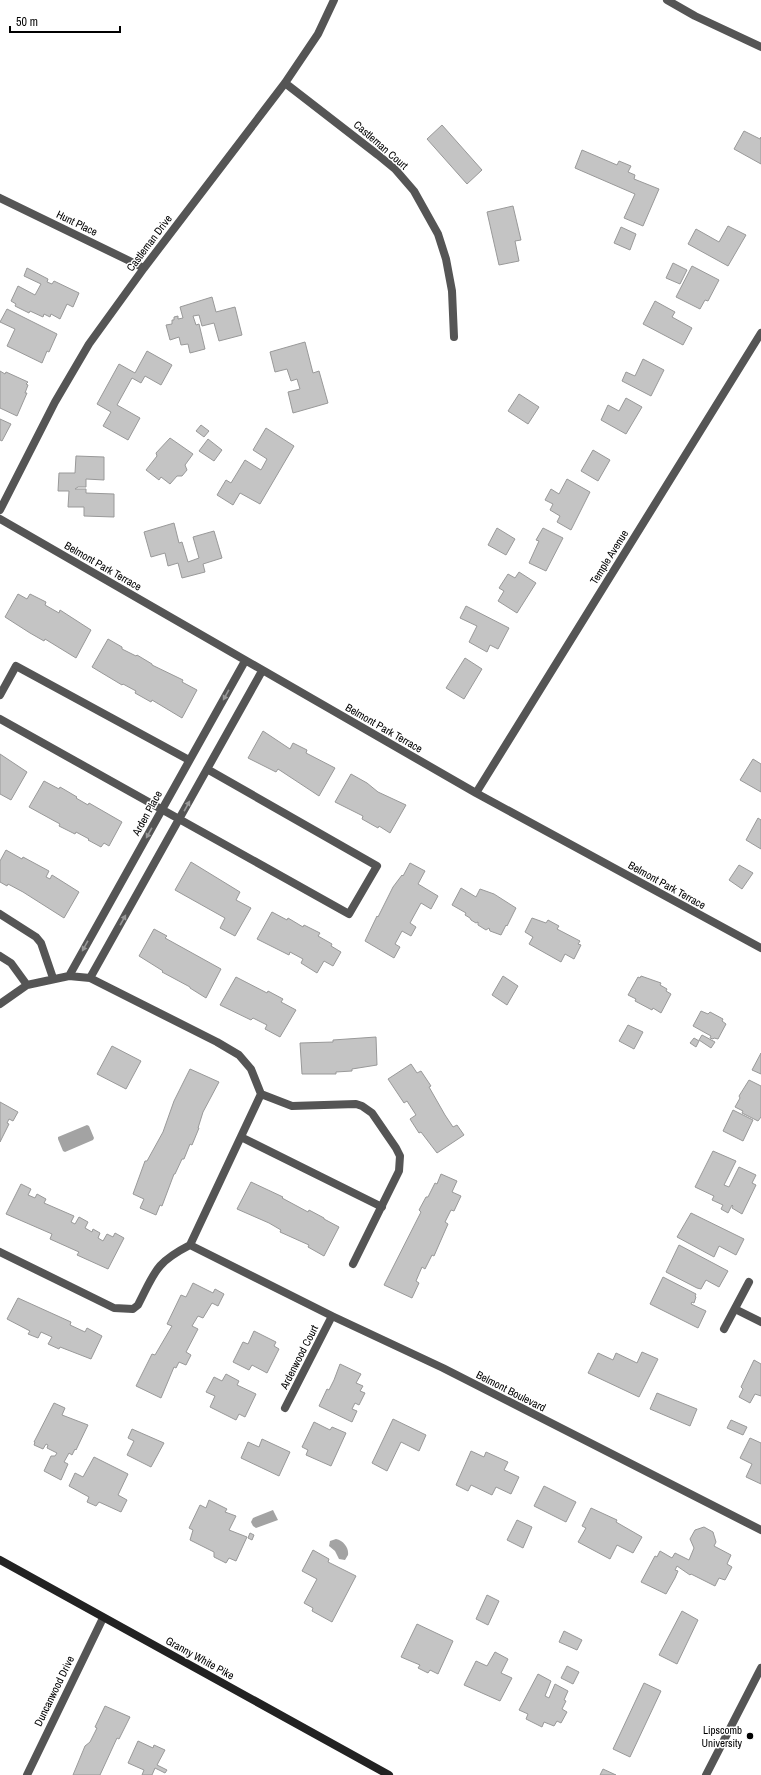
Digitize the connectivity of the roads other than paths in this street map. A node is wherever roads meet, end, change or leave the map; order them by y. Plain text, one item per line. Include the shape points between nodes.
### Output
1 (334, 0) edge
2 (667, 0) edge
3 (761, 47) edge
4 (285, 83) junction
5 (0, 198) edge
6 (144, 268) junction
7 (761, 333) edge
8 (454, 337) dead end
9 (0, 510) edge
10 (0, 519) edge
11 (245, 661) junction
12 (262, 671) junction
13 (0, 695) edge
14 (0, 719) edge
15 (189, 760) junction
16 (208, 769) junction
17 (476, 793) junction
18 (162, 809) junction
19 (179, 819) junction
20 (0, 914) edge
21 (761, 948) edge
22 (0, 956) edge
23 (69, 976) junction
24 (53, 978) junction
25 (90, 978) junction
26 (26, 985) junction
27 (0, 1004) edge
28 (261, 1094) junction
29 (241, 1137) junction
30 (382, 1206) junction
31 (190, 1245) junction
32 (0, 1252) edge
33 (353, 1264) dead end
34 (749, 1282) dead end
35 (735, 1309) junction
36 (332, 1316) junction
37 (761, 1322) edge
38 (724, 1329) dead end
39 (285, 1408) dead end
40 (761, 1530) edge
41 (0, 1560) edge
42 (103, 1618) junction
43 (761, 1668) edge
44 (27, 1775) edge
45 (389, 1775) edge
46 (706, 1775) edge

1 - 4 street, Castleman Drive via 318,34
2 - 3 street
4 - 6 street, Castleman Drive
4 - 8 street, Castleman Court via 395,169 414,191 438,234 446,259 452,291
5 - 6 street, Hunt Place
6 - 9 street, Castleman Drive via 107,316 70,375
7 - 17 street, Temple Avenue
10 - 11 street, Belmont Park Terrace
11 - 12 street, Belmont Park Terrace
11 -> 15 street, Arden Place
12 - 16 street
12 - 17 street, Belmont Park Terrace
13 - 15 street via 16,666
14 - 18 street
15 - 18 street, Arden Place
19 -> 16 street
16 - 19 street via 377,866 349,914
17 - 21 street, Belmont Park Terrace
18 - 19 street
18 -> 23 street, Arden Place
25 -> 19 street
20 - 24 street via 36,936 41,943
22 - 26 street via 11,963
23 - 24 street
23 - 25 street
24 - 26 street
25 - 28 street via 239,1055 251,1069
26 - 27 street
28 - 29 street
28 - 30 street via 292,1106 356,1104 367,1108 400,1156 399,1171
29 - 30 street
29 - 31 street
30 - 33 street
31 - 32 street via 162,1262 138,1305 133,1309 114,1308
31 - 36 street, Belmont Boulevard
34 - 35 street
35 - 37 street
35 - 38 street
36 - 39 street, Ardenwood Court
36 - 40 street, Belmont Boulevard via 443,1368
41 - 42 main road, Granny White Pike
42 - 44 street, Duncanwood Drive
42 - 45 main road, Granny White Pike
43 - 46 street

